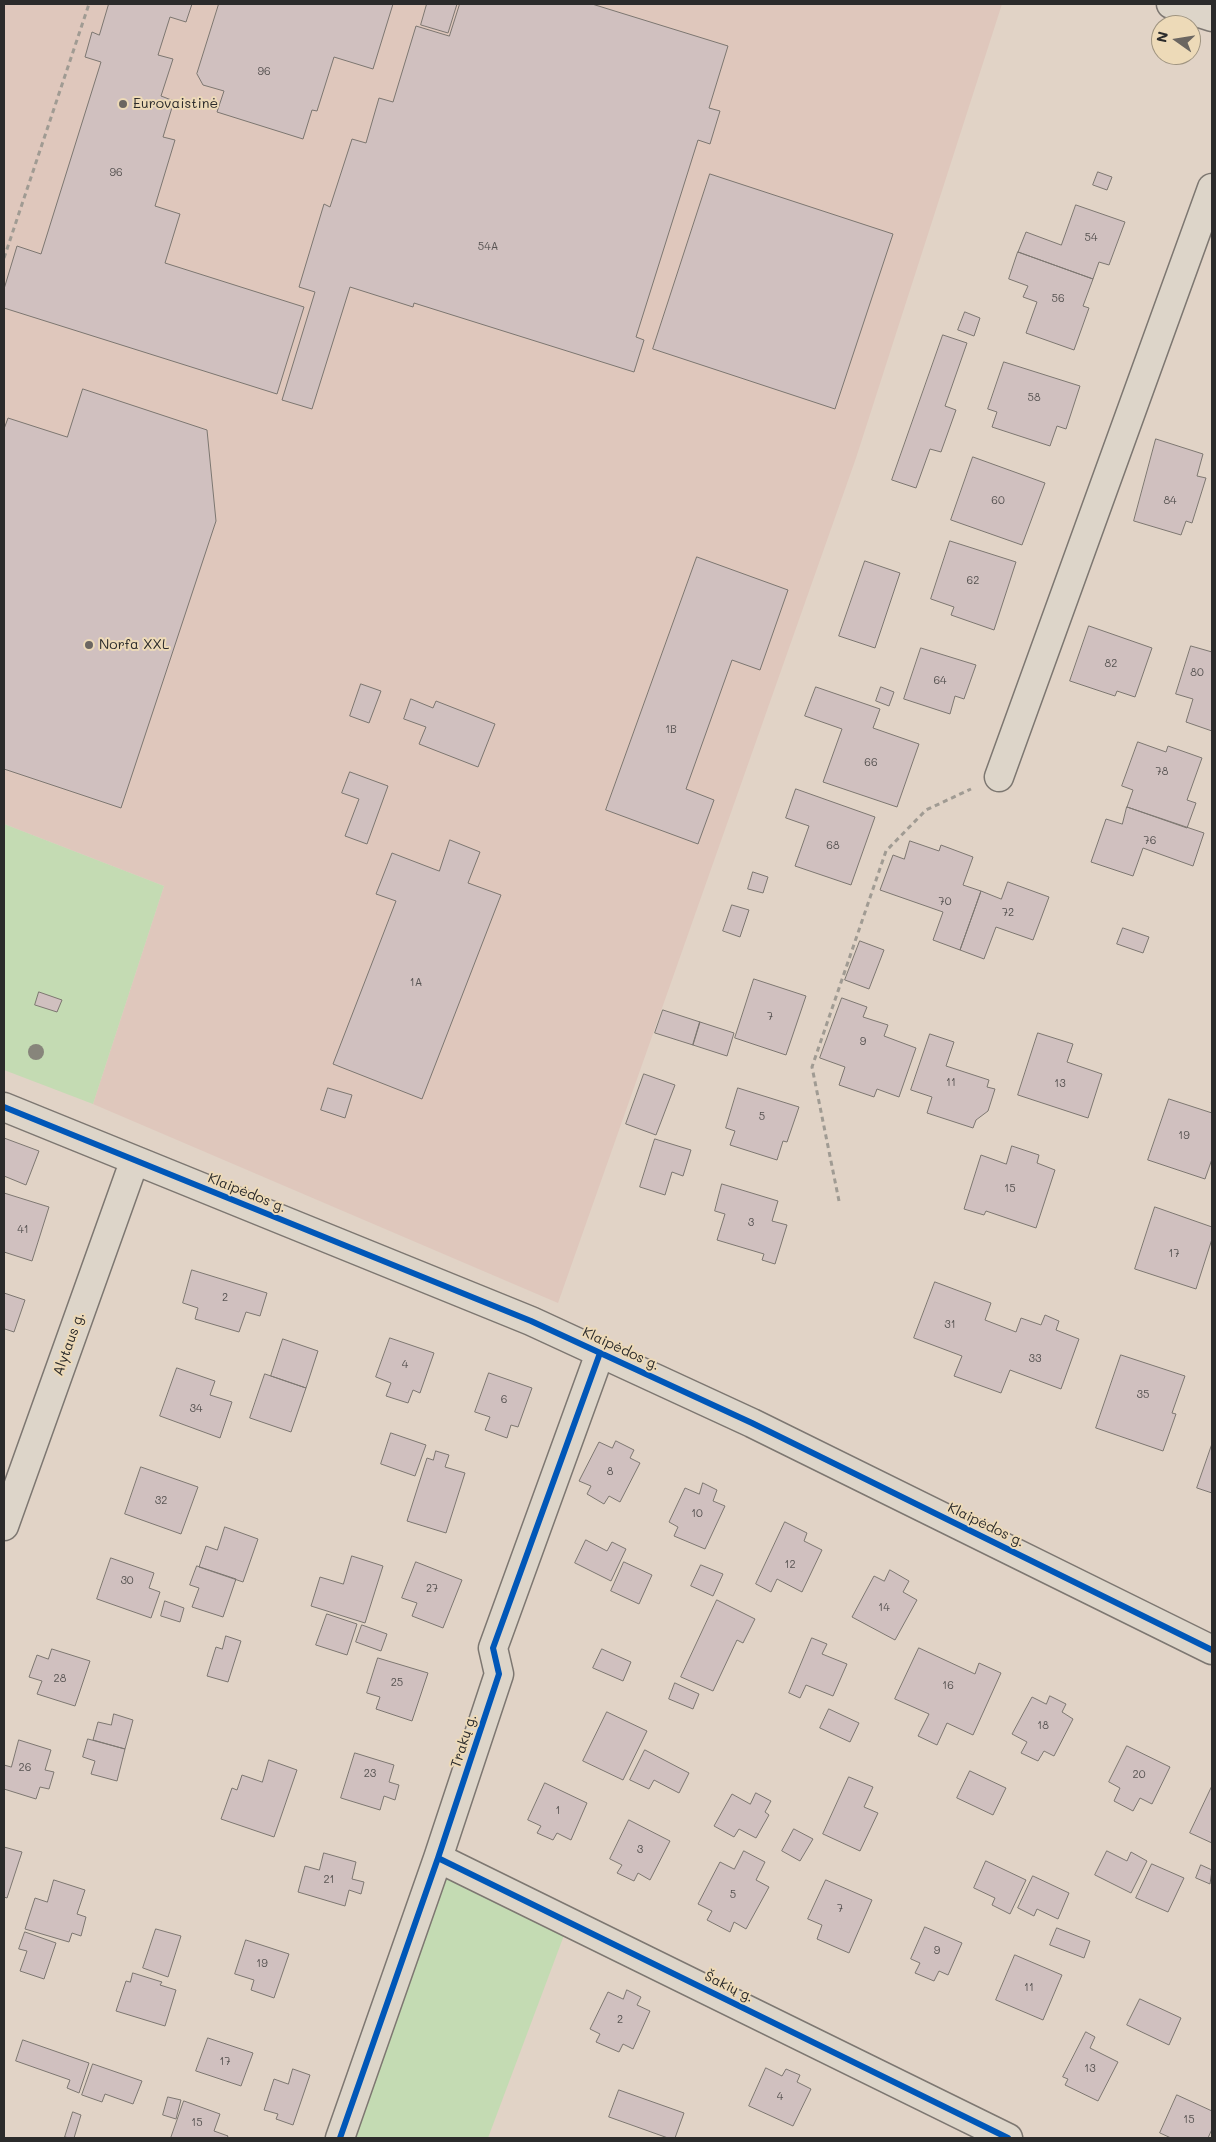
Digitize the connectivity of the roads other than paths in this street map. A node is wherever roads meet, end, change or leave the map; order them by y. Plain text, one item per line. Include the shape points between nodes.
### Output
1 (1171, 4) edge
2 (1212, 17) edge
3 (1212, 188) edge
4 (999, 777) road end
5 (4, 1107) edge
6 (134, 1162) junction
7 (600, 1353) junction
8 (4, 1526) edge
9 (1212, 1650) edge
10 (438, 1858) junction
11 (340, 2138) edge
12 (1008, 2138) edge

1 - 2 street
3 - 4 street
5 - 6 street, Klaipėdos g.
6 - 7 street, Klaipėdos g. via 522,1317
6 - 8 street, Alytaus g.
7 - 9 street, Klaipėdos g. via 752,1423
7 - 10 street, Trakų g. via 493,1648 499,1674
10 - 11 street, Trakų g.
10 - 12 street, Šakių g.

